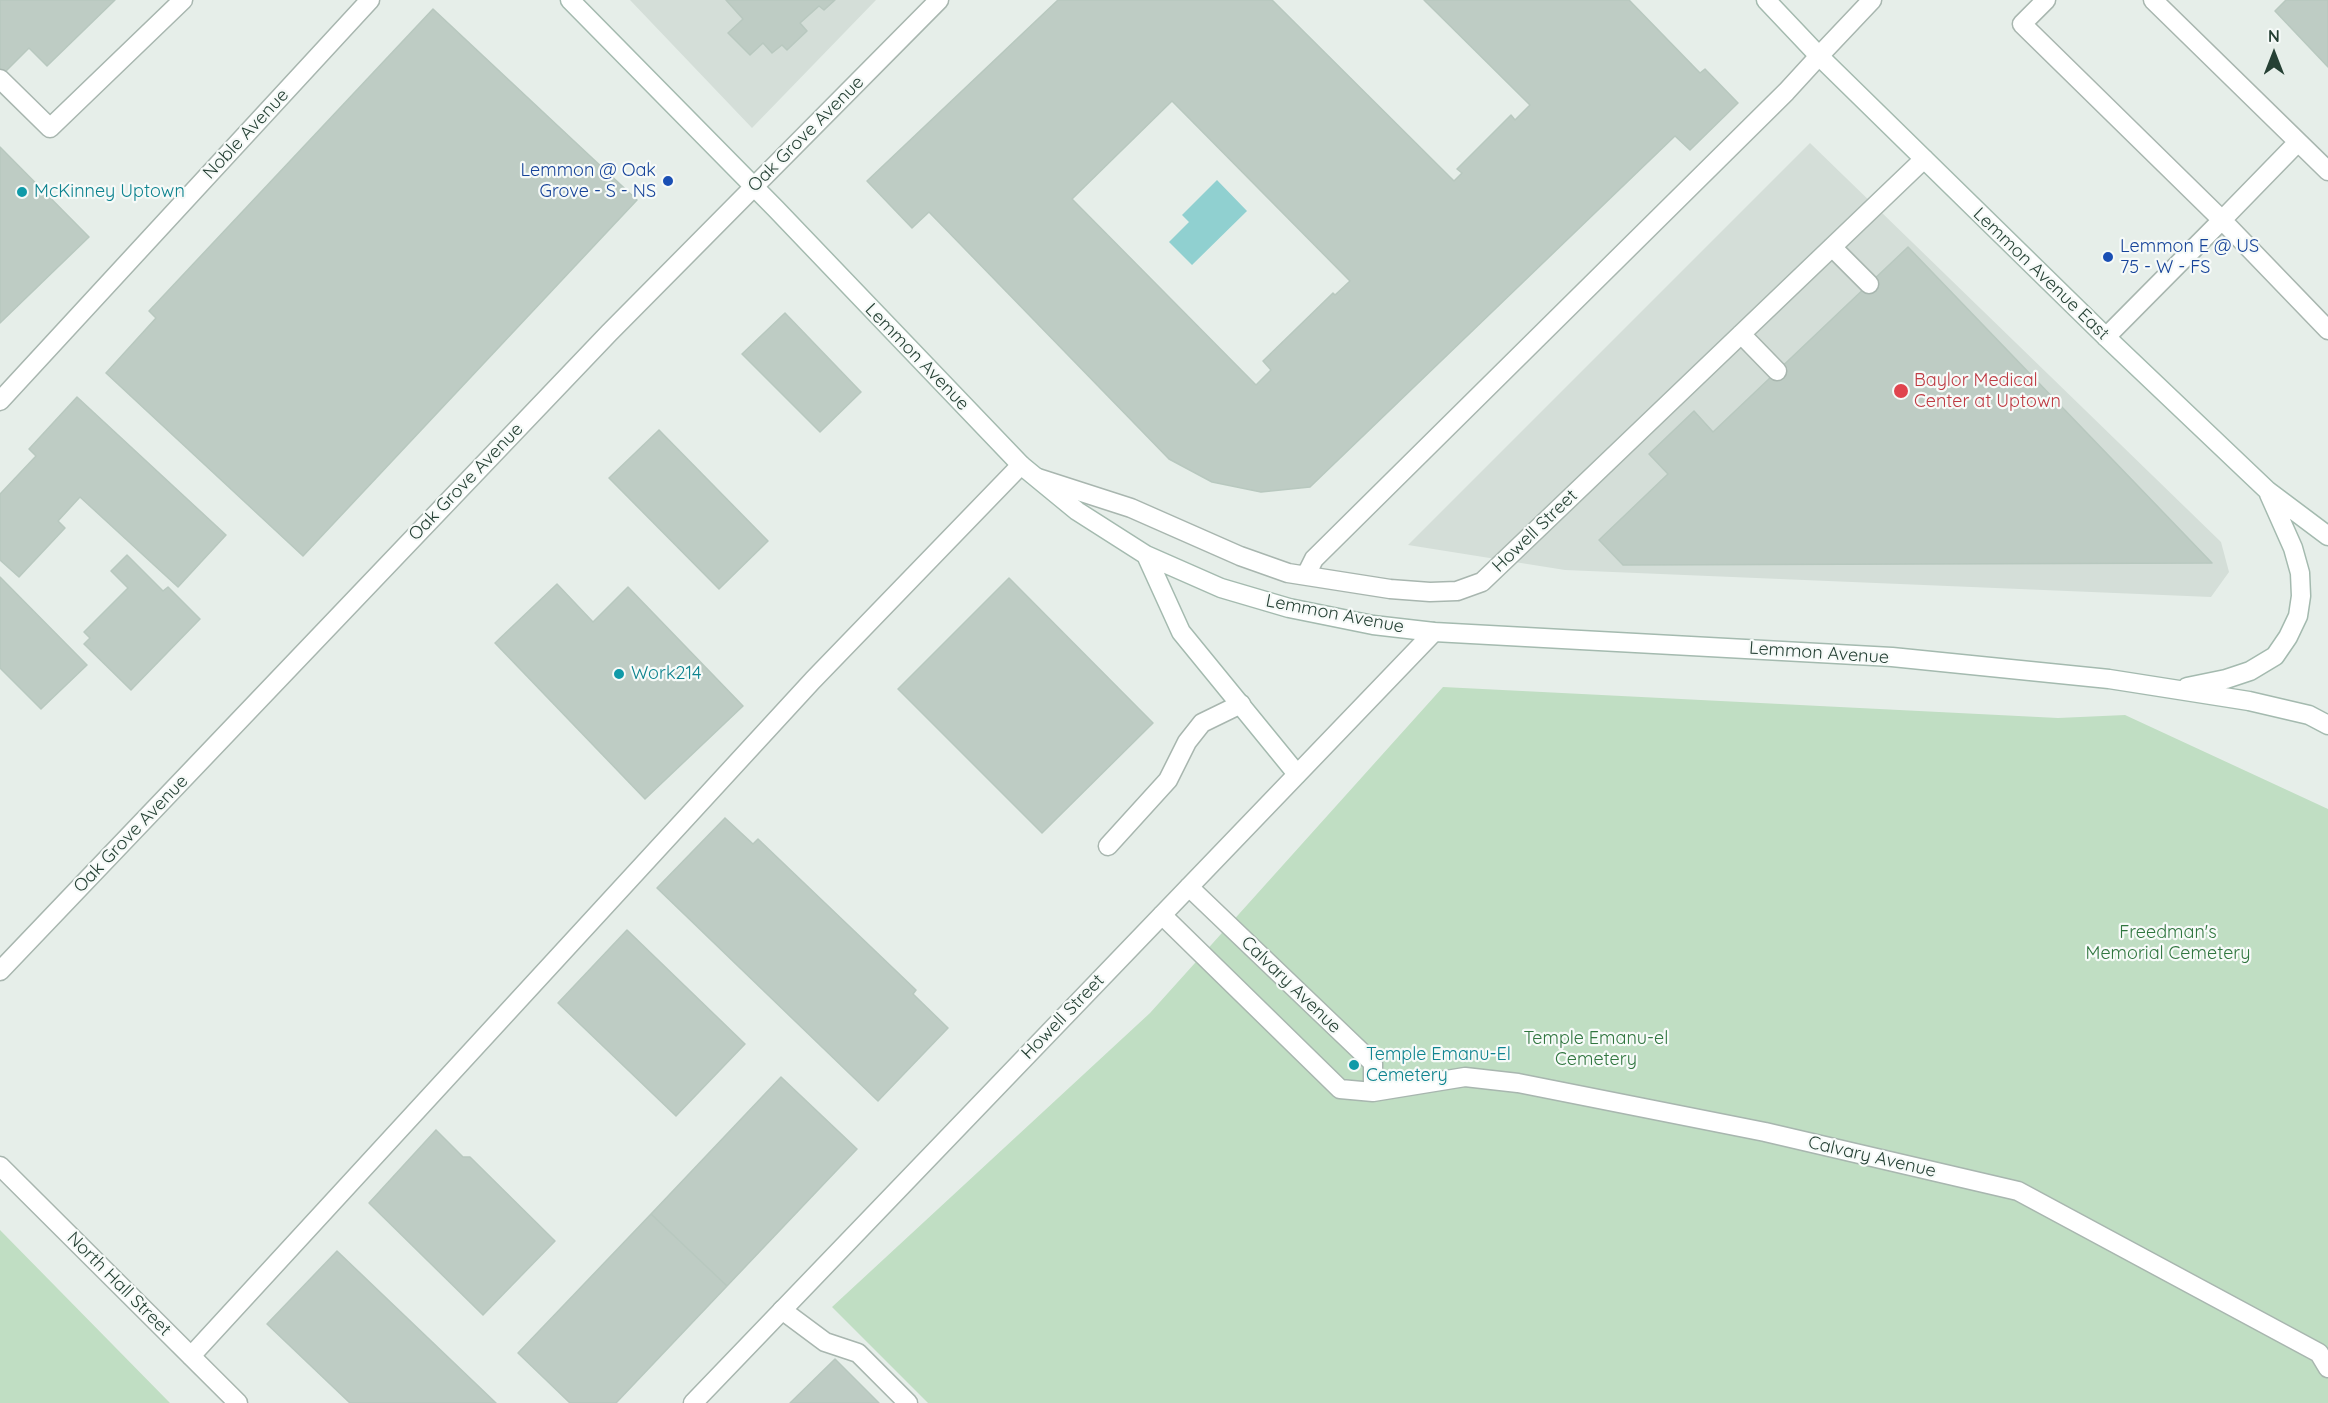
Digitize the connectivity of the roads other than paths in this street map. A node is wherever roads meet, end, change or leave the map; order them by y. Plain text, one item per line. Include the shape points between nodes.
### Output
1 (183, 0) edge
2 (370, 0) edge
3 (570, 0) edge
4 (939, 0) edge
5 (1766, 0) edge
6 (1872, 0) edge
7 (2046, 0) edge
8 (2153, 0) edge
9 (1819, 56) junction
10 (0, 79) edge
11 (2298, 142) junction
12 (1924, 159) junction
13 (2328, 171) edge
14 (754, 187) junction
15 (2222, 220) junction
16 (1832, 247) junction
17 (1869, 284) dead end
18 (2328, 330) edge
19 (1741, 334) junction
20 (2106, 338) junction
21 (1777, 370) dead end
22 (0, 401) edge
23 (1021, 465) junction
24 (1038, 478) junction
25 (2268, 491) junction
26 (2328, 536) edge
27 (1146, 555) junction
28 (1306, 575) junction
29 (1434, 632) junction
30 (2173, 689) junction
31 (1241, 704) junction
32 (2328, 725) edge
33 (1297, 774) junction
34 (1108, 846) dead end
35 (1189, 886) junction
36 (1162, 915) junction
37 (0, 971) edge
38 (1373, 1092) junction
39 (0, 1166) edge
40 (782, 1310) junction
41 (191, 1356) junction
42 (2328, 1368) edge
43 (238, 1403) edge
44 (693, 1403) edge
45 (908, 1403) edge

1 - 10 main road via 50,128
2 - 22 main road, Noble Avenue
3 - 14 main road, Lemmon Avenue
4 - 14 main road, Oak Grove Avenue
5 - 9 main road, Lemmon Avenue East
6 - 9 main road
7 - 15 main road via 2022,24
8 - 11 main road
9 - 12 main road, Lemmon Avenue East
9 - 28 main road via 1314,558
11 - 13 main road
11 - 15 main road
12 - 16 main road, Howell Street
12 - 20 main road, Lemmon Avenue East
14 - 23 main road, Lemmon Avenue
14 - 37 main road, Oak Grove Avenue via 601,341
15 - 18 main road
15 - 20 main road
16 - 17 main road
16 - 19 main road, Howell Street
19 - 21 main road
19 - 28 main road, Howell Street via 1482,582 1456,591 1430,592 1390,590
20 - 25 main road, Lemmon Avenue East
23 - 24 main road, Lemmon Avenue
23 - 41 main road via 813,680
24 - 27 main road, Lemmon Avenue via 1077,511
24 - 28 main road, Howell Street via 1131,508 1240,556 1288,573
25 - 26 main road, Lemmon Avenue East
25 - 30 main road via 2300,573 2298,616 2288,637 2275,656 2250,671
27 - 29 main road, Lemmon Avenue via 1221,588 1289,609
27 - 31 main road via 1181,632
29 - 30 main road, Lemmon Avenue via 1892,657
29 - 33 main road, Howell Street
30 - 32 main road, Lemmon Avenue via 2249,701
31 - 33 main road
31 - 34 main road via 1202,723 1187,742 1168,780
33 - 35 main road, Howell Street
35 - 36 main road, Howell Street
35 - 38 main road, Calvary Avenue via 1373,1063
36 - 38 main road, Calvary Avenue via 1340,1089
36 - 40 main road, Howell Street
38 - 42 main road, Calvary Avenue via 1465,1077 1518,1083 1764,1132 2018,1191 2319,1353
39 - 41 main road, North Hall Street
40 - 44 main road, Howell Street
40 - 45 main road via 825,1342 858,1353
41 - 43 main road, North Hall Street

